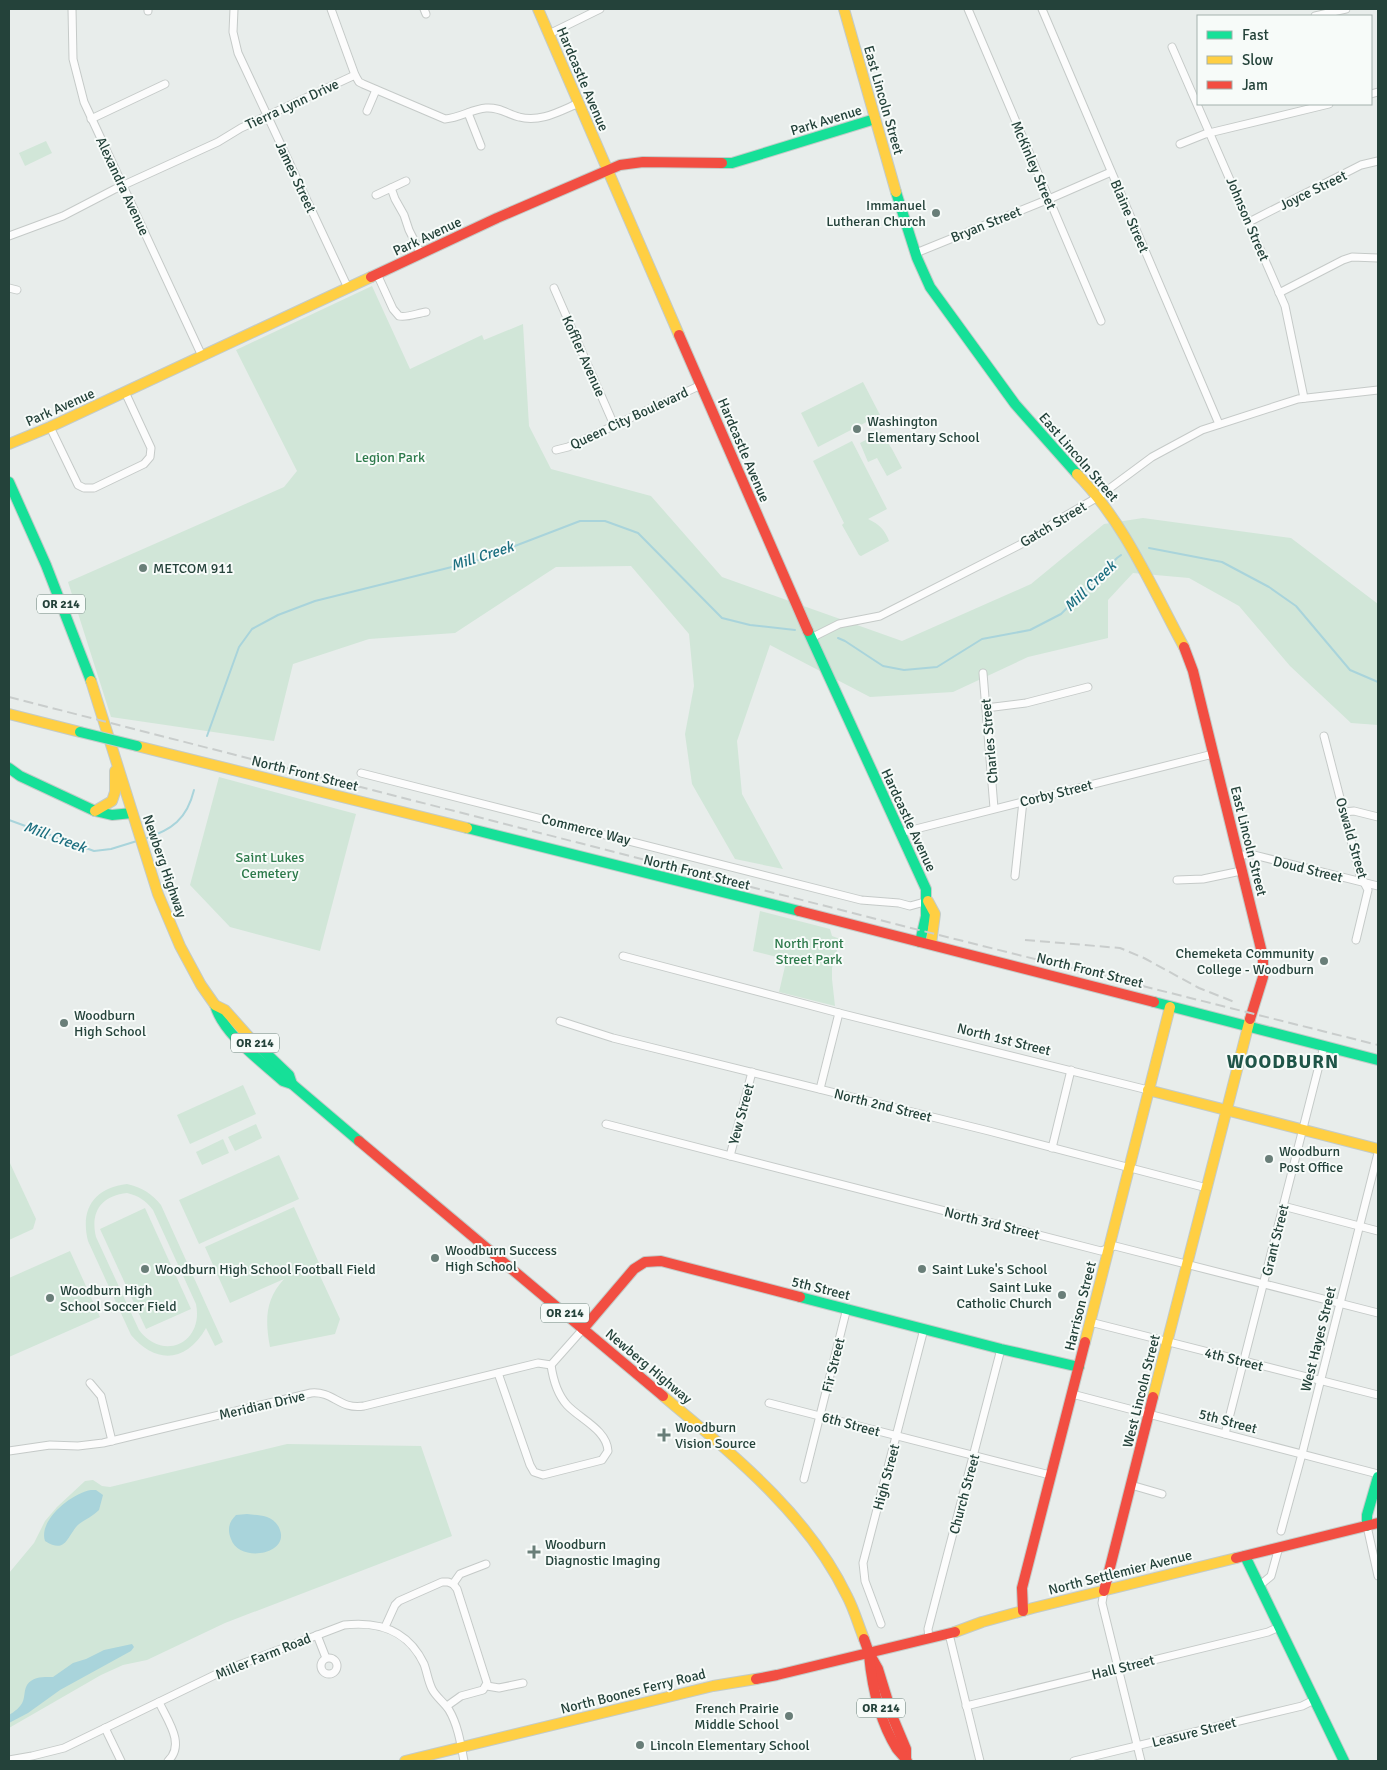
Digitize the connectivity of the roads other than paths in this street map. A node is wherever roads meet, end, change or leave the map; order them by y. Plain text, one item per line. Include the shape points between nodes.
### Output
1 (72, 9) edge
2 (234, 9) edge
3 (331, 9) edge
4 (538, 9) edge
5 (600, 9) edge
6 (844, 9) edge
7 (968, 9) edge
8 (1042, 9) edge
9 (1346, 9) edge
10 (1319, 15) edge
11 (549, 34) junction
12 (1172, 46) dead end
13 (355, 74) junction
14 (165, 84) dead end
15 (376, 90) junction
16 (1197, 97) edge
17 (579, 103) junction
18 (1200, 105) edge
19 (1325, 105) edge
20 (367, 111) dead end
21 (468, 113) junction
22 (267, 116) junction
23 (91, 119) junction
24 (875, 119) junction
25 (1210, 132) junction
26 (1180, 144) dead end
27 (481, 146) dead end
28 (1378, 161) edge
29 (607, 170) junction
30 (1111, 172) junction
31 (406, 180) dead end
32 (122, 186) junction
33 (390, 188) junction
34 (376, 195) dead end
35 (1048, 199) junction
36 (1249, 222) junction
37 (9, 236) edge
38 (916, 253) junction
39 (421, 254) junction
40 (1378, 258) edge
41 (376, 274) junction
42 (9, 288) edge
43 (348, 288) junction
44 (554, 288) dead end
45 (17, 290) dead end
46 (1279, 292) junction
47 (426, 312) dead end
48 (1101, 321) dead end
49 (202, 356) junction
50 (701, 385) junction
51 (1378, 390) edge
52 (125, 392) junction
53 (1304, 398) junction
54 (1219, 424) junction
55 (614, 425) junction
56 (50, 427) junction
57 (9, 444) edge
58 (556, 450) dead end
59 (9, 482) edge
60 (1098, 497) junction
61 (811, 638) junction
62 (983, 673) dead end
63 (1088, 687) dead end
64 (986, 708) junction
65 (9, 714) edge
66 (1324, 736) dead end
67 (1213, 754) junction
68 (116, 759) junction
69 (9, 768) edge
70 (361, 773) dead end
71 (1024, 801) junction
72 (994, 808) junction
73 (95, 811) junction
74 (1344, 812) junction
75 (132, 813) junction
76 (1378, 817) edge
77 (900, 833) junction
78 (1238, 856) junction
79 (1242, 871) junction
80 (1015, 876) dead end
81 (1177, 880) dead end
82 (1364, 883) junction
83 (1378, 886) edge
84 (928, 901) junction
85 (1356, 940) dead end
86 (920, 942) junction
87 (931, 944) junction
88 (623, 956) dead end
89 (1170, 1007) junction
90 (839, 1012) junction
91 (560, 1021) dead end
92 (1247, 1027) junction
93 (1324, 1046) junction
94 (1378, 1060) edge
95 (1071, 1070) junction
96 (752, 1072) junction
97 (820, 1089) junction
98 (1148, 1090) junction
99 (1226, 1110) junction
100 (606, 1124) dead end
101 (1303, 1130) junction
102 (1052, 1148) junction
103 (1378, 1149) edge
104 (1378, 1153) edge
105 (730, 1156) junction
106 (1130, 1168) junction
107 (1206, 1188) junction
108 (1283, 1206) junction
109 (1360, 1227) junction
110 (1378, 1231) edge
111 (1109, 1248) junction
112 (1187, 1264) junction
113 (1263, 1284) junction
114 (1341, 1303) junction
115 (847, 1308) junction
116 (1378, 1313) edge
117 (1090, 1322) junction
118 (583, 1329) junction
119 (924, 1329) junction
120 (1168, 1342) junction
121 (1002, 1349) junction
122 (1244, 1361) junction
123 (551, 1365) junction
124 (1078, 1367) junction
125 (498, 1373) junction
126 (1321, 1381) junction
127 (90, 1382) dead end
128 (1072, 1394) junction
129 (1378, 1396) edge
130 (768, 1403) dead end
131 (820, 1415) junction
132 (1149, 1415) junction
133 (1225, 1434) junction
134 (897, 1435) junction
135 (112, 1441) junction
136 (9, 1451) edge
137 (1302, 1454) junction
138 (974, 1455) junction
139 (1050, 1475) junction
140 (1378, 1475) edge
141 (804, 1479) dead end
142 (1131, 1486) junction
143 (1162, 1494) dead end
144 (1378, 1523) edge
145 (1367, 1526) junction
146 (1281, 1531) dead end
147 (1279, 1548) junction
148 (1244, 1556) junction
149 (486, 1564) dead end
150 (1378, 1576) edge
151 (452, 1584) junction
152 (1258, 1586) junction
153 (1104, 1591) junction
154 (1023, 1611) junction
155 (880, 1624) dead end
156 (385, 1627) junction
157 (1279, 1628) junction
158 (949, 1634) junction
159 (317, 1635) junction
160 (929, 1638) junction
161 (869, 1653) junction
162 (326, 1658) dead end
163 (1117, 1669) junction
164 (523, 1683) dead end
165 (487, 1686) junction
166 (1314, 1700) junction
167 (159, 1702) junction
168 (447, 1706) junction
169 (966, 1706) junction
170 (105, 1728) junction
171 (1137, 1746) junction
172 (461, 1748) junction
173 (9, 1760) edge
174 (907, 1760) edge
175 (121, 1761) edge
176 (168, 1761) edge
177 (406, 1761) edge
178 (464, 1761) edge
179 (980, 1761) edge
180 (1074, 1761) edge
181 (1140, 1761) edge
182 (1344, 1761) edge

1 - 23 street, Alexandra Avenue via 75,70
2 - 22 street, James Street via 235,47
3 - 13 street
4 - 11 street, Hardcastle Avenue
5 - 11 street
6 - 24 street, East Lincoln Street
7 - 35 street, McKinley Street
8 - 30 street, Blaine Street
9 - 10 street
11 - 17 street, Hardcastle Avenue
12 - 16 street, Johnson Street
13 - 15 street, Tierra Lynn Drive via 359,82
13 - 22 street, Tierra Lynn Drive
14 - 23 street
15 - 20 street
15 - 21 street, Tierra Lynn Drive via 445,119
17 - 21 street, Tierra Lynn Drive via 536,119 518,117 497,108
17 - 29 street, Hardcastle Avenue
18 - 25 street, Johnson Street
19 - 25 street
21 - 27 street
22 - 32 street, Tierra Lynn Drive
22 - 43 street, James Street
23 - 32 street, Alexandra Avenue
24 - 29 street, Park Avenue via 732,163 635,163
24 - 38 street, East Lincoln Street
25 - 26 street
25 - 36 street, Johnson Street
28 - 36 street, Joyce Street
29 - 39 street, Park Avenue
29 - 50 street, Hardcastle Avenue
30 - 35 street, Bryan Street
30 - 54 street, Blaine Street
31 - 33 street
32 - 37 street, Tierra Lynn Drive via 63,216
32 - 49 street, Alexandra Avenue
33 - 34 street
33 - 39 street
35 - 38 street, Bryan Street
35 - 48 street, McKinley Street
36 - 46 street, Johnson Street
38 - 60 street, East Lincoln Street via 930,287 1001,386
39 - 41 street, Park Avenue
40 - 46 street via 1343,260
41 - 43 street, Park Avenue
41 - 47 street via 399,316
42 - 45 street
43 - 49 street, Park Avenue
44 - 55 street, Koffler Avenue
46 - 53 street, Johnson Street via 1289,320
49 - 52 street, Park Avenue
50 - 55 street, Queen City Boulevard
50 - 61 street, Hardcastle Avenue
51 - 53 street, Gatch Street
52 - 56 street, Park Avenue
52 - 56 street via 151,448 150,457 144,464 94,488 78,485
53 - 54 street, Gatch Street
54 - 60 street, Gatch Street via 1166,448
55 - 58 street, Queen City Boulevard
56 - 57 street, Park Avenue
59 - 68 street, Newberg Highway / OR 214 via 64,611
60 - 61 street, Gatch Street via 1038,535 880,616 839,624
60 - 67 street, East Lincoln Street via 1124,532 1186,651
61 - 77 street, Hardcastle Avenue
62 - 64 street, Charles Street
63 - 64 street via 1026,703
64 - 72 street, Charles Street
65 - 86 street, North Front Street, bridge
66 - 74 street, Oswald Street
67 - 71 street, Corby Street
67 - 78 street, East Lincoln Street
68 - 73 street via 114,797 110,804
68 - 75 street, Newberg Highway / OR 214
69 - 73 street
70 - 84 street, Commerce Way via 861,900 910,906
71 - 72 street, Corby Street
71 - 80 street
72 - 77 street, Corby Street
73 - 75 street via 112,815
74 - 76 street
74 - 82 street, Oswald Street
75 - 118 street, Newberg Highway / OR 214 via 171,926 194,973 215,1005 226,1010 289,1075 292,1084
77 - 84 street, Hardcastle Avenue via 926,889
78 - 79 street, East Lincoln Street
78 - 82 street, Doud Street via 1250,854
79 - 81 street via 1203,879
79 - 92 street, East Lincoln Street via 1264,967
82 - 83 street, Doud Street
82 - 85 street, Oswald Street via 1368,890
84 - 86 street, Hardcastle Avenue
84 - 87 street, Hardcastle Avenue via 935,914
86 - 87 street, North Front Street
87 - 89 street, North Front Street
88 - 90 street, North 1st Street
89 - 92 street, North Front Street
89 - 98 street, Harrison Street
90 - 95 street, North 1st Street
90 - 97 street
91 - 96 street, North 2nd Street via 614,1038
92 - 93 street, North Front Street
92 - 99 street, West Lincoln Street
93 - 94 street, North Front Street
93 - 101 street, Grant Street
95 - 98 street, North 1st Street
95 - 102 street
96 - 97 street, North 2nd Street
96 - 105 street, Yew Street
97 - 102 street, North 2nd Street
98 - 99 street, North 1st Street
98 - 106 street, Harrison Street
99 - 101 street, North 1st Street
99 - 107 street, West Lincoln Street
100 - 105 street, North 3rd Street
101 - 103 street, North 1st Street
101 - 108 street, Grant Street
102 - 106 street, North 2nd Street
104 - 109 street, West Hayes Street
105 - 111 street, North 3rd Street via 1101,1251
106 - 107 street, North 2nd Street
106 - 111 street, Harrison Street
107 - 112 street, West Lincoln Street
108 - 109 street
108 - 113 street, Grant Street
109 - 110 street
109 - 114 street, West Hayes Street
111 - 112 street, North 3rd Street via 1115,1246
111 - 117 street, Harrison Street
112 - 113 street, North 3rd Street
112 - 120 street, West Lincoln Street
113 - 114 street, North 3rd Street
113 - 122 street, Grant Street
114 - 116 street, North 3rd Street
114 - 126 street, West Hayes Street
115 - 118 street, 5th Street via 650,1261 634,1269
115 - 119 street, 5th Street
115 - 131 street, Fir Street
117 - 120 street, 4th Street
117 - 124 street, Harrison Street
118 - 123 street
118 - 161 street, Newberg Highway / OR 214 via 731,1454 792,1513 842,1585 857,1616
119 - 121 street, 5th Street
119 - 134 street, High Street
120 - 122 street, 4th Street
120 - 132 street, West Lincoln Street
121 - 124 street, 5th Street
121 - 138 street, Church Street
122 - 126 street, 4th Street
122 - 133 street, Grant Street
123 - 125 street, Meridian Drive via 538,1364
123 - 125 street via 562,1399 605,1440 608,1451 602,1460 543,1475 534,1472
124 - 128 street, Harrison Street
125 - 135 street, Meridian Drive via 364,1406 351,1407 326,1394 311,1394
126 - 129 street, 4th Street
126 - 137 street, West Hayes Street
127 - 135 street via 101,1396
128 - 132 street, 5th Street
128 - 139 street, Harrison Street
130 - 131 street, 6th Street
131 - 134 street, 6th Street
131 - 141 street, Fir Street
132 - 133 street, 5th Street
132 - 142 street, West Lincoln Street
133 - 137 street, 5th Street
134 - 138 street, 6th Street
134 - 155 street, High Street via 863,1563 865,1580
135 - 136 street, Meridian Drive
137 - 140 street, 5th Street
137 - 146 street, West Hayes Street
138 - 139 street, 6th Street
138 - 160 street, Church Street via 928,1629
139 - 154 street, Harrison Street via 1020,1593
140 - 145 street
142 - 143 street
142 - 153 street, West Lincoln Street
144 - 145 street, North Settlemier Avenue
145 - 147 street, North Settlemier Avenue
145 - 150 street
147 - 148 street, North Settlemier Avenue
147 - 152 street via 1271,1576
148 - 152 street
148 - 153 street, North Settlemier Avenue
149 - 151 street via 460,1574
151 - 156 street via 442,1582 399,1601
151 - 165 street via 457,1589
152 - 157 street
153 - 154 street, North Settlemier Avenue
153 - 163 street, West Lincoln Street via 1102,1601
154 - 158 street, North Settlemier Avenue
156 - 159 street, Miller Farm Road via 344,1624
156 - 168 street, Miller Farm Road via 416,1651 432,1689
157 - 163 street, Hall Street
157 - 166 street
158 - 160 street, North Settlemier Avenue
158 - 169 street
159 - 162 street
159 - 167 street, Miller Farm Road via 223,1671
160 - 161 street, North Settlemier Avenue
161 - 172 street, North Boones Ferry Road via 713,1686
161 - 174 street, Newberg Highway / OR 214 via 870,1671 887,1726 898,1752
163 - 169 street, Hall Street
163 - 171 street, West Lincoln Street
164 - 165 street via 499,1688
165 - 168 street via 481,1691 461,1696
166 - 171 street, Leasure Street via 1302,1706
166 - 182 street
167 - 170 street, Miller Farm Road
167 - 176 street via 176,1743
168 - 172 street, Miller Farm Road
169 - 179 street
170 - 173 street, Miller Farm Road via 64,1748
170 - 175 street
171 - 180 street, Leasure Street
171 - 181 street, West Lincoln Street
172 - 177 street, North Boones Ferry Road
172 - 178 street, Miller Farm Road

